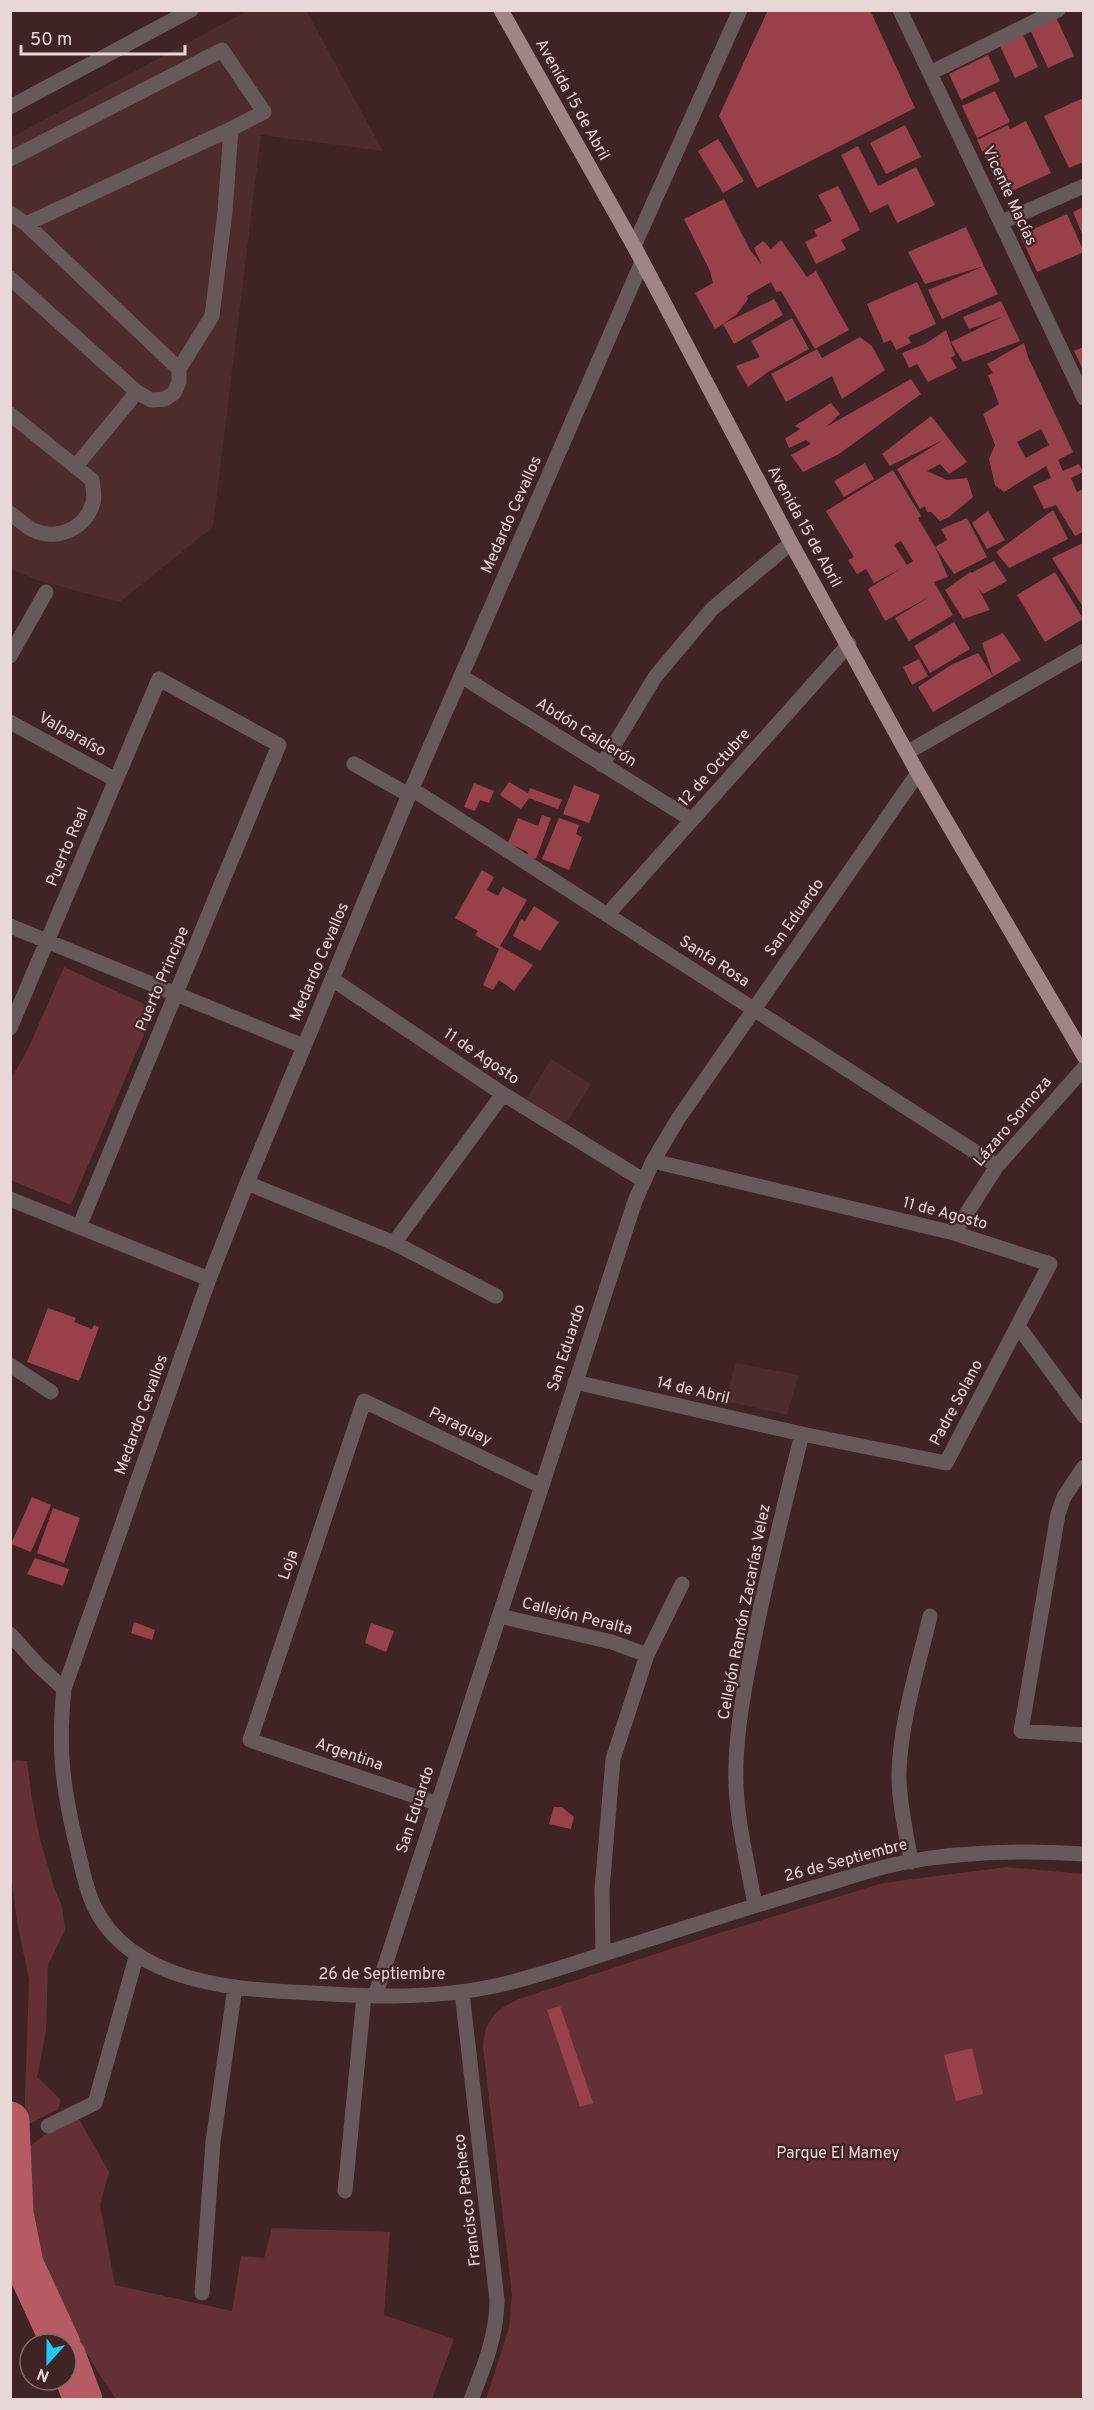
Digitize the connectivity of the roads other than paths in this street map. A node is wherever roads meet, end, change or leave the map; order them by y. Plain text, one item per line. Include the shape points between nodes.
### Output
1 (191, 10) edge
2 (501, 10) edge
3 (740, 10) edge
4 (900, 10) edge
5 (1059, 10) edge
6 (930, 73) junction
7 (10, 107) edge
8 (231, 129) junction
9 (10, 159) edge
10 (1083, 186) edge
11 (10, 213) edge
12 (1002, 222) junction
13 (26, 224) junction
14 (634, 246) junction
15 (642, 262) junction
16 (10, 278) edge
17 (179, 369) junction
18 (137, 392) junction
19 (1083, 398) edge
20 (10, 414) edge
21 (76, 466) junction
22 (10, 513) edge
23 (791, 543) junction
24 (46, 592) dead end
25 (849, 644) junction
26 (1083, 651) edge
27 (10, 656) edge
28 (461, 676) junction
29 (10, 722) edge
30 (279, 745) joint
31 (908, 752) junction
32 (354, 764) dead end
33 (602, 765) junction
34 (918, 772) junction
35 (116, 780) junction
36 (410, 792) junction
37 (692, 820) junction
38 (608, 915) junction
39 (10, 926) edge
40 (48, 940) junction
41 (332, 979) junction
42 (176, 993) junction
43 (753, 1009) junction
44 (10, 1028) edge
45 (303, 1046) junction
46 (1083, 1056) edge
47 (1083, 1068) edge
48 (503, 1094) junction
49 (653, 1161) junction
50 (997, 1166) junction
51 (643, 1179) junction
52 (247, 1184) junction
53 (10, 1199) edge
54 (79, 1227) junction
55 (954, 1233) junction
56 (394, 1243) junction
57 (209, 1279) junction
58 (496, 1296) dead end
59 (1018, 1326) junction
60 (10, 1365) edge
61 (575, 1382) junction
62 (51, 1392) dead end
63 (364, 1401) joint
64 (1083, 1416) edge
65 (802, 1434) junction
66 (1083, 1467) edge
67 (542, 1486) junction
68 (682, 1584) dead end
69 (499, 1616) junction
70 (930, 1616) dead end
71 (10, 1634) edge
72 (647, 1655) junction
73 (64, 1689) junction
74 (1083, 1735) edge
75 (250, 1740) joint
76 (438, 1804) junction
77 (1083, 1854) edge
78 (911, 1862) junction
79 (755, 1905) junction
80 (136, 1953) junction
81 (603, 1954) junction
82 (235, 1987) junction
83 (462, 1992) junction
84 (370, 1996) junction
85 (48, 2126) dead end
86 (345, 2192) dead end
87 (202, 2293) dead end
88 (471, 2400) edge

1 - 7 street
2 - 14 main road, Avenida 15 de Abril
3 - 14 street
4 - 6 street, Vicente Macías
5 - 6 street
6 - 12 street, Vicente Macías
8 - 9 street via 264,112 222,50
8 - 13 street
8 - 17 street via 212,316
10 - 12 street
11 - 13 street
12 - 19 street, Vicente Macías
13 - 17 street
14 - 15 main road, Avenida 15 de Abril
15 - 23 main road, Avenida 15 de Abril
15 - 28 street, Medardo Cevallos
16 - 18 street
17 - 18 street via 180,382 165,399 151,400
18 - 21 street
20 - 21 street
21 - 22 street via 92,480 94,502 83,521 68,532 33,530
23 - 25 main road, Avenida 15 de Abril
23 - 33 street via 712,609 655,677
24 - 27 street
25 - 31 main road, Avenida 15 de Abril
25 - 37 street, 12 de Octubre
26 - 31 street
28 - 33 street, Abdón Calderón
28 - 36 street, Medardo Cevallos
29 - 35 street, Valparaíso
30 - 35 street, Puerto Real via 159,679
30 - 42 street, Puerto Principe
31 - 34 main road, Avenida 15 de Abril
32 - 36 street, Santa Rosa
33 - 37 street, Abdón Calderón
34 - 43 street, San Eduardo
34 - 46 main road, Avenida 15 de Abril
35 - 40 street, Puerto Real
36 - 38 street, Santa Rosa
36 - 41 street, Medardo Cevallos
37 - 38 street, 12 de Octubre
38 - 43 street, Santa Rosa
39 - 40 street
40 - 42 street
40 - 44 street, Puerto Real
41 - 45 street, Medardo Cevallos
41 - 48 street, 11 de Agosto
42 - 45 street
42 - 54 street, Puerto Principe
43 - 49 street, San Eduardo
43 - 50 street, Santa Rosa
45 - 52 street, Medardo Cevallos
47 - 50 street, Lázaro Sornoza
48 - 51 street, 11 de Agosto
48 - 56 street
49 - 51 street, San Eduardo
49 - 55 street, 11 de Agosto
50 - 55 street, Lázaro Sornoza
51 - 61 street, San Eduardo
52 - 56 street
52 - 57 street, Medardo Cevallos
53 - 54 street
54 - 57 street
55 - 59 street, 11 de Agosto via 1050,1264
56 - 58 street
57 - 73 street, Medardo Cevallos
59 - 64 street
59 - 65 street, Padre Solano via 946,1463
60 - 62 street
61 - 65 street, 14 de Abril
61 - 67 street, San Eduardo
63 - 67 street, Paraguay
63 - 75 street, Loja
65 - 79 street, Cellejón Ramón Zacarías Velez via 768,1570 738,1734 739,1812
66 - 74 street via 1058,1514 1021,1731
67 - 69 street, San Eduardo
68 - 72 street
69 - 72 street, Callejón Peralta via 612,1642
69 - 76 street, San Eduardo
70 - 78 street via 901,1752 902,1803
71 - 73 street
72 - 81 street via 613,1759 602,1890
73 - 80 street, 26 de Septiembre via 62,1773 86,1884 102,1920
75 - 76 street, Argentina
76 - 84 street, San Eduardo
77 - 78 street, 26 de Septiembre via 1002,1851 951,1854
78 - 79 street, 26 de Septiembre
79 - 81 street, 26 de Septiembre
80 - 82 street, 26 de Septiembre via 182,1974
80 - 85 street via 95,2103
81 - 83 street, 26 de Septiembre via 526,1978
82 - 84 street, 26 de Septiembre
82 - 87 street via 213,2142
83 - 84 street, 26 de Septiembre
83 - 88 street, Francisco Pacheco via 497,2300 493,2339
84 - 86 street, San Eduardo

